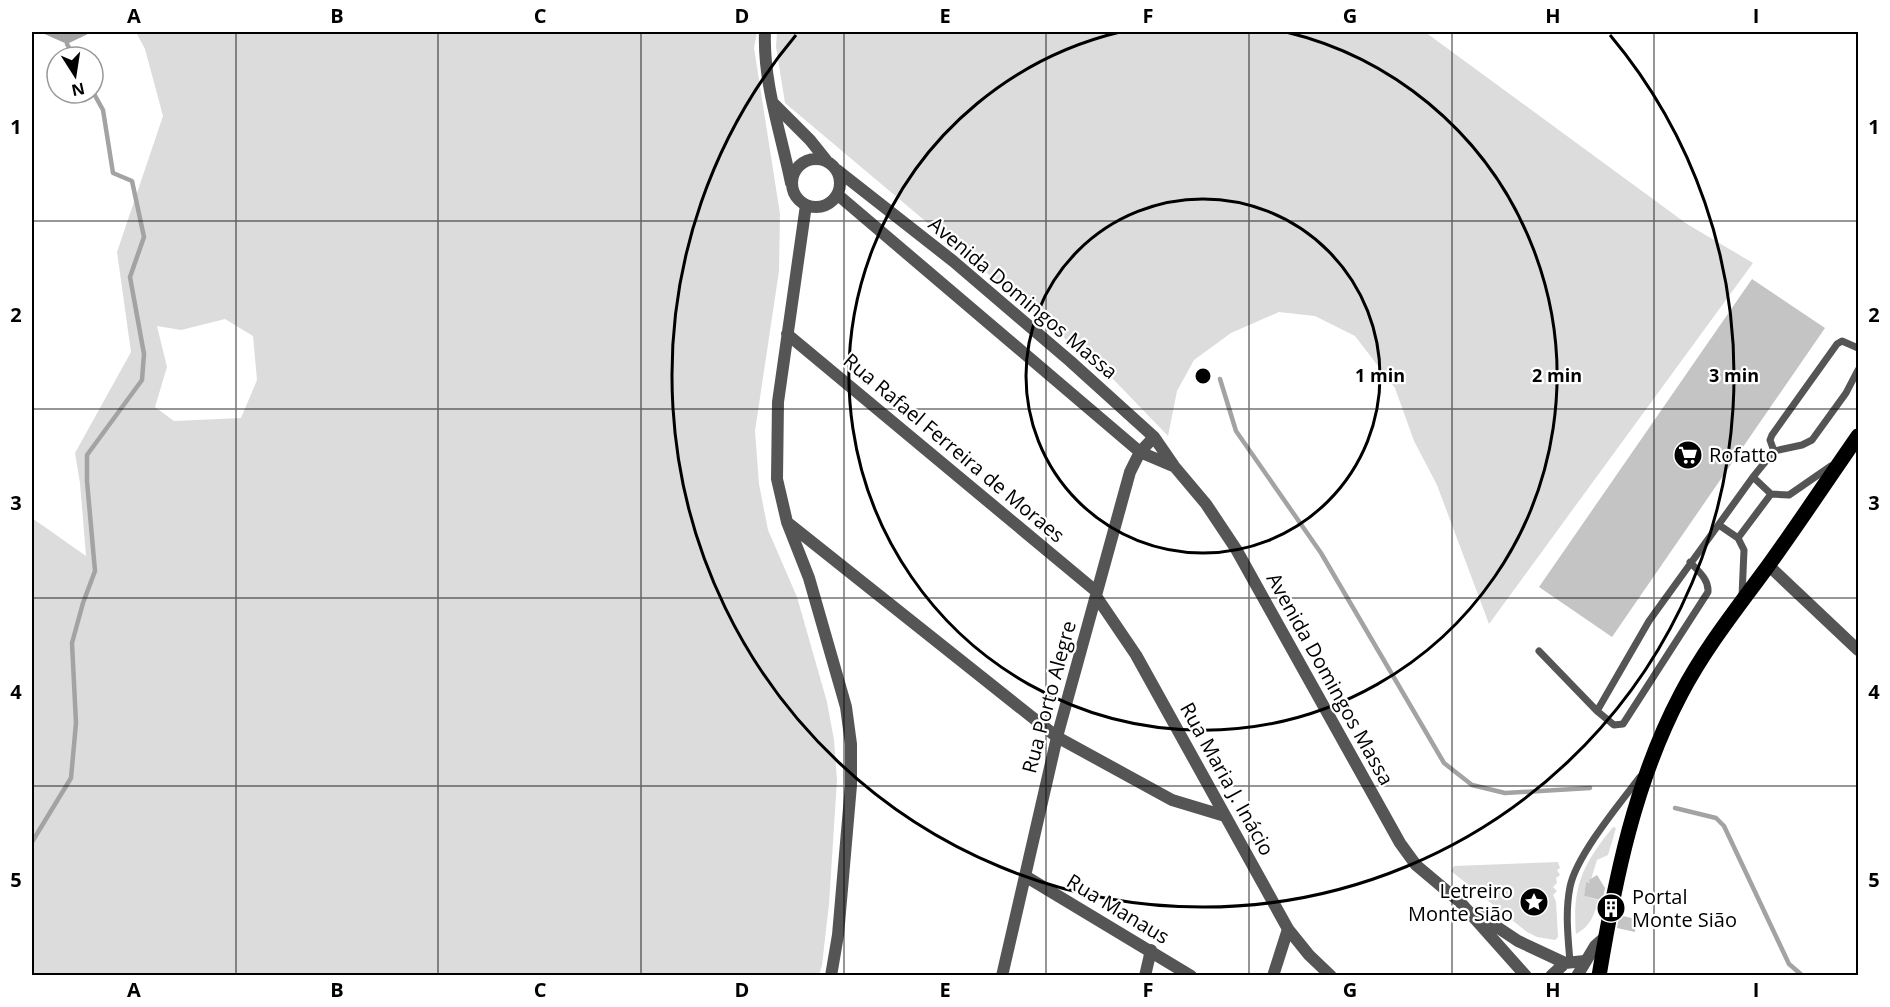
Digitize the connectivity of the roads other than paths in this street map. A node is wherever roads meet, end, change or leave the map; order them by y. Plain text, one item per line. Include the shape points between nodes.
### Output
1 (765, 32) edge
2 (773, 103) junction
3 (826, 160) junction
4 (837, 170) junction
5 (791, 183) junction
6 (838, 195) junction
7 (806, 205) junction
8 (787, 334) junction
9 (1858, 348) edge
10 (1858, 370) edge
11 (1154, 436) junction
12 (1858, 436) edge
13 (1774, 451) junction
14 (1140, 452) junction
15 (1843, 458) junction
16 (1174, 466) junction
17 (1753, 477) junction
18 (1771, 494) junction
19 (787, 522) junction
20 (1719, 525) junction
21 (1738, 538) junction
22 (1690, 562) junction
23 (1768, 566) junction
24 (1096, 594) junction
25 (1741, 602) junction
26 (1858, 650) edge
27 (1539, 651) dead end
28 (1597, 711) junction
29 (1057, 737) junction
30 (1649, 765) junction
31 (1225, 816) junction
32 (1025, 876) junction
33 (1460, 902) junction
34 (1288, 929) junction
35 (1604, 938) junction
36 (1151, 950) junction
37 (1585, 961) junction
38 (1568, 962) junction
39 (831, 975) edge
40 (1002, 975) edge
41 (1145, 975) edge
42 (1191, 975) edge
43 (1273, 975) edge
44 (1331, 975) edge
45 (1526, 975) edge
46 (1551, 975) edge
47 (1577, 975) edge
48 (1599, 975) edge

1 - 2 street
2 - 3 street
2 - 5 street
3 - 4 street
3 - 5 street via 816,158 799,165
4 - 6 street
4 - 11 street, Avenida Domingos Massa via 953,261
5 - 7 street via 798,200
6 - 7 street via 827,205
6 - 14 street, Avenida Domingos Massa
7 - 8 street
8 - 19 street via 776,440 777,478
8 - 24 street, Rua Rafael Ferreira de Moraes
9 - 13 lane via 1845,341 1837,344 1772,435
10 - 13 lane via 1812,440
11 - 14 street, Rua Porto Alegre
11 - 16 street, Avenida Domingos Massa
12 - 15 main road
13 - 17 lane
14 - 16 street, Avenida Domingos Massa
14 - 24 street, Rua Porto Alegre via 1130,472
15 - 18 lane via 1789,495
15 - 23 main road
16 - 33 street, Avenida Domingos Massa via 1236,549 1400,843 1416,865
17 - 18 lane
17 - 20 lane
18 - 21 lane
19 - 29 street
19 - 39 street via 812,589 846,707 851,744 851,785
20 - 21 lane
20 - 22 lane
21 - 25 lane via 1744,550
22 - 28 lane via 1649,621
22 - 28 lane via 1706,579 1708,592 1626,722 1614,725
23 - 25 main road
23 - 26 street
24 - 29 street, Rua Porto Alegre
24 - 31 street, Rua Maria J. Inácio via 1136,655
25 - 30 main road via 1682,693
27 - 28 lane
29 - 31 street via 1172,800
29 - 32 street, Rua Porto Alegre
30 - 35 main road
30 - 38 lane via 1580,862 1570,884
31 - 34 street, Rua Maria J. Inácio
32 - 36 street, Rua Manaus
32 - 40 street, Rua Porto Alegre
33 - 38 street, Avenida Domingos Massa via 1518,941
33 - 45 street, Avenida Domingos Massa
34 - 43 street
34 - 44 street, Rua Maria J. Inácio
35 - 37 street
35 - 48 main road
36 - 41 street
36 - 42 street, Rua Manaus
37 - 38 street
37 - 47 street
38 - 46 street

